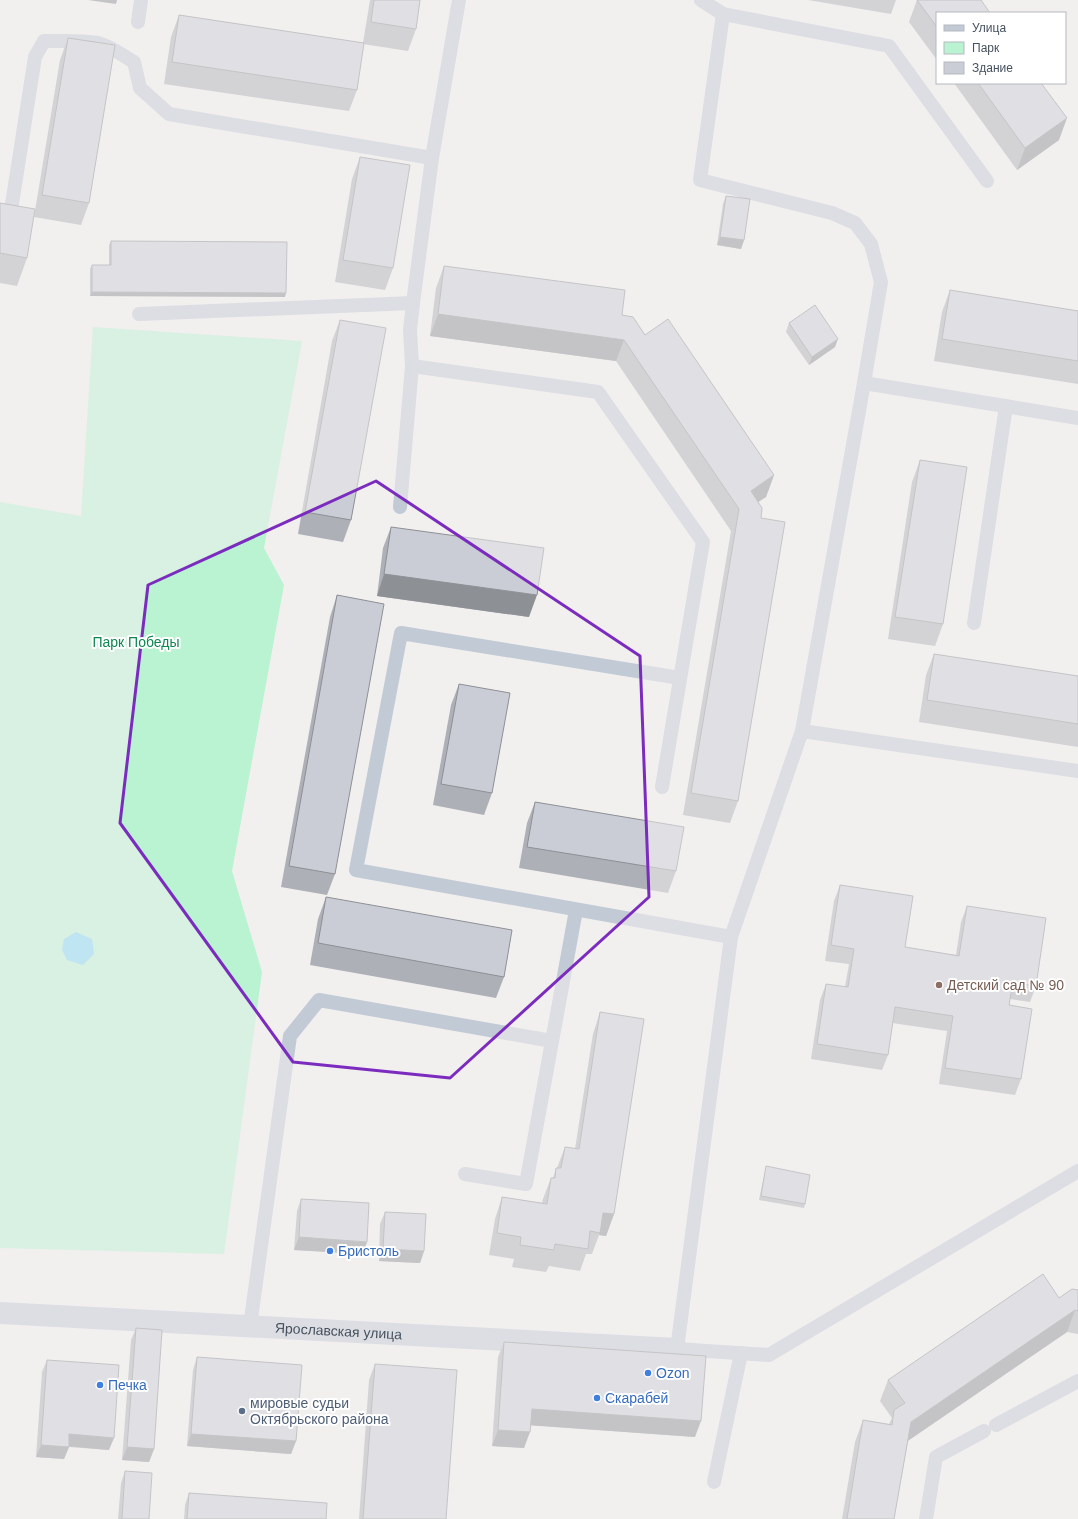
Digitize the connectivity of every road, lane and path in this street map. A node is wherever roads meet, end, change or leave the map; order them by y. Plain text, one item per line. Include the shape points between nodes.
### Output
1 (141, 0) edge
2 (460, 0) edge
3 (701, 0) edge
4 (723, 14) junction
5 (138, 22) dead end
6 (432, 158) junction
7 (987, 181) dead end
8 (12, 204) edge
9 (413, 303) junction
10 (139, 314) dead end
11 (412, 366) junction
12 (864, 383) junction
13 (1006, 406) junction
14 (1078, 418) edge
15 (400, 507) dead end
16 (974, 623) dead end
17 (680, 678) junction
18 (802, 731) junction
19 (1078, 771) edge
20 (662, 787) dead end
21 (576, 910) junction
22 (731, 937) junction
23 (552, 1041) junction
24 (1078, 1171) edge
25 (465, 1174) dead end
26 (0, 1313) edge
27 (250, 1326) junction
28 (677, 1349) junction
29 (741, 1353) junction
30 (1078, 1380) edge
31 (714, 1482) dead end
32 (926, 1519) edge

1 - 5 lane
2 - 6 lane
3 - 4 lane
4 - 7 lane via 889,46
4 - 12 lane via 700,180 832,213 855,223 871,244 881,282
6 - 8 lane via 169,114 140,88 134,62 115,50 98,43 44,41 35,57
6 - 9 lane
9 - 10 lane
9 - 11 lane via 410,330
11 - 15 lane
11 - 17 lane via 598,392 703,542
12 - 13 lane
12 - 18 lane
13 - 14 lane
13 - 16 lane
17 - 20 lane
17 - 21 lane via 401,633 356,870
18 - 19 lane
18 - 22 lane
21 - 22 lane
21 - 23 lane
22 - 28 lane
23 - 25 lane via 526,1184
23 - 27 lane via 318,1000 290,1036
24 - 29 lane via 769,1355
26 - 27 street, Ярославская улица
27 - 28 street, Ярославская улица
28 - 29 lane
29 - 31 lane
30 - 32 lane via 936,1457

